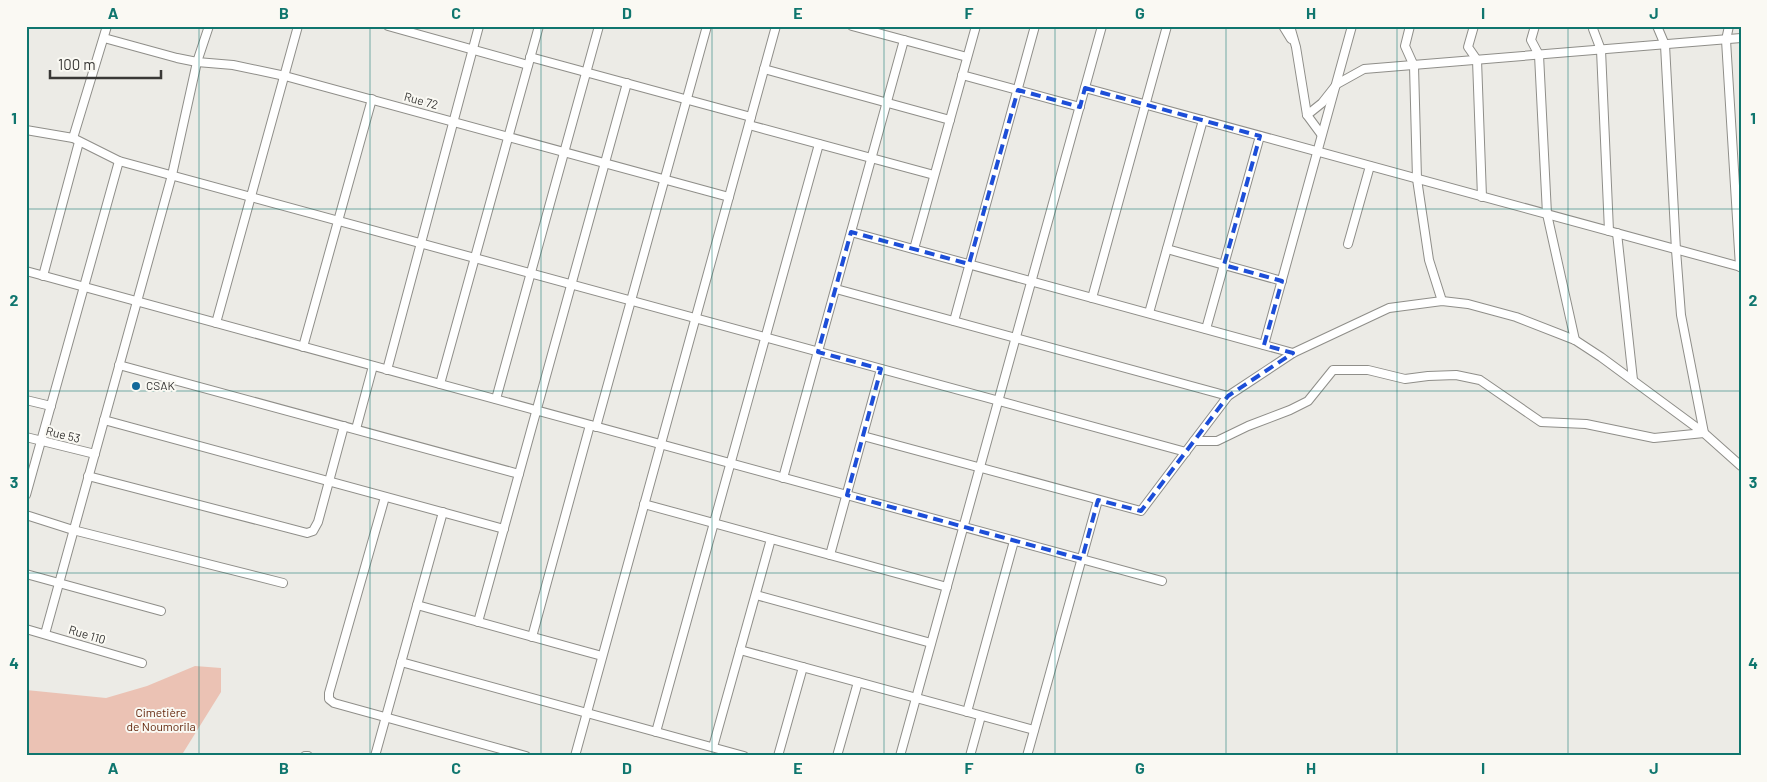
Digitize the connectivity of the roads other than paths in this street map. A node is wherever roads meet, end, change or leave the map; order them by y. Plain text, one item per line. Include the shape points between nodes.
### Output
1 (107, 26) edge
2 (210, 26) edge
3 (298, 26) edge
4 (388, 26) edge
5 (479, 26) edge
6 (539, 26) edge
7 (599, 26) edge
8 (707, 26) edge
9 (776, 26) edge
10 (852, 26) edge
11 (976, 26) edge
12 (1035, 26) edge
13 (1102, 26) edge
14 (1167, 26) edge
15 (1283, 26) edge
16 (1290, 26) edge
17 (1352, 26) edge
18 (1410, 26) edge
19 (1474, 26) edge
20 (1535, 26) edge
21 (1594, 26) edge
22 (1657, 26) edge
23 (1729, 26) edge
24 (104, 38) junction
25 (1741, 38) edge
26 (904, 40) junction
27 (1726, 40) junction
28 (1665, 45) junction
29 (1296, 47) junction
30 (473, 50) junction
31 (1601, 50) junction
32 (1539, 55) junction
33 (967, 58) junction
34 (1477, 60) junction
35 (529, 61) junction
36 (197, 62) junction
37 (1414, 66) junction
38 (764, 69) junction
39 (586, 72) junction
40 (962, 75) junction
41 (285, 76) junction
42 (627, 83) junction
43 (1337, 84) junction
44 (1085, 88) junction
45 (1018, 90) junction
46 (372, 99) junction
47 (686, 100) junction
48 (887, 103) junction
49 (1145, 105) junction
50 (1080, 107) junction
51 (1307, 115) junction
52 (950, 120) junction
53 (1203, 120) junction
54 (750, 121) junction
55 (454, 122) junction
56 (26, 130) edge
57 (1321, 134) junction
58 (508, 136) junction
59 (1260, 136) junction
60 (76, 140) junction
61 (818, 144) junction
62 (564, 152) junction
63 (1317, 152) junction
64 (872, 158) junction
65 (119, 161) junction
66 (605, 163) junction
67 (1370, 166) junction
68 (172, 175) junction
69 (934, 175) junction
70 (664, 179) junction
71 (1417, 179) junction
72 (251, 197) junction
73 (729, 197) junction
74 (1482, 197) junction
75 (1546, 214) junction
76 (338, 221) junction
77 (851, 232) junction
78 (1613, 232) junction
79 (421, 243) junction
80 (1348, 244) dead end
81 (914, 249) junction
82 (1167, 249) junction
83 (1676, 250) junction
84 (475, 258) junction
85 (969, 264) junction
86 (1224, 265) junction
87 (1740, 267) edge
88 (26, 272) edge
89 (531, 273) junction
90 (43, 276) junction
91 (1031, 281) junction
92 (1282, 281) junction
93 (572, 284) junction
94 (84, 287) junction
95 (836, 289) junction
96 (1092, 298) junction
97 (631, 301) junction
98 (1442, 301) junction
99 (137, 302) junction
100 (1149, 314) junction
101 (695, 318) junction
102 (954, 321) junction
103 (216, 323) junction
104 (1206, 329) junction
105 (765, 337) junction
106 (1016, 338) junction
107 (1575, 340) junction
108 (1264, 345) junction
109 (303, 347) junction
110 (818, 352) junction
111 (1293, 353) junction
112 (119, 365) junction
113 (373, 366) junction
114 (881, 369) junction
115 (387, 370) junction
116 (1633, 380) junction
117 (440, 384) junction
118 (1228, 396) junction
119 (26, 400) edge
120 (496, 400) junction
121 (998, 401) junction
122 (51, 406) junction
123 (537, 411) junction
124 (104, 420) junction
125 (344, 426) junction
126 (593, 426) junction
127 (356, 429) junction
128 (1704, 433) junction
129 (863, 436) junction
130 (26, 437) edge
131 (41, 441) junction
132 (1194, 441) junction
133 (660, 444) junction
134 (1186, 452) junction
135 (94, 454) junction
136 (730, 463) junction
137 (1740, 465) edge
138 (980, 468) junction
139 (519, 474) junction
140 (88, 476) junction
141 (783, 478) junction
142 (329, 481) junction
143 (846, 495) junction
144 (26, 496) edge
145 (385, 497) junction
146 (1098, 500) junction
147 (644, 504) junction
148 (443, 512) junction
149 (26, 515) edge
150 (714, 523) junction
151 (963, 527) junction
152 (504, 529) junction
153 (73, 530) junction
154 (771, 539) junction
155 (1014, 541) junction
156 (830, 555) junction
157 (1082, 559) junction
158 (26, 574) edge
159 (1162, 581) dead end
160 (59, 583) junction
161 (283, 583) dead end
162 (947, 587) junction
163 (756, 595) junction
164 (417, 605) junction
165 (161, 611) dead end
166 (478, 622) junction
167 (26, 629) edge
168 (45, 634) junction
169 (532, 637) junction
170 (932, 643) junction
171 (740, 650) junction
172 (602, 656) junction
173 (401, 662) junction
174 (142, 664) dead end
175 (803, 667) junction
176 (858, 682) junction
177 (916, 698) junction
178 (967, 712) junction
179 (586, 713) junction
180 (981, 716) junction
181 (386, 718) junction
182 (1034, 730) junction
183 (656, 732) junction
184 (713, 747) junction
185 (375, 756) edge
186 (526, 756) edge
187 (574, 756) edge
188 (744, 756) edge
189 (778, 756) edge
190 (837, 756) edge
191 (900, 756) edge
192 (970, 756) edge
193 (1027, 756) edge

1 - 24 street
2 - 36 street
3 - 41 street
4 - 30 street
5 - 30 street
6 - 35 street
7 - 39 street
8 - 47 street
9 - 38 street
10 - 26 street
11 - 33 street
12 - 45 street
13 - 44 street
14 - 49 street
15 - 29 street
16 - 29 street
17 - 43 street
18 - 37 street via 1405,46
19 - 34 street via 1468,48
20 - 32 street via 1531,40
21 - 31 street
22 - 28 street
23 - 27 street
24 - 36 street, Rue 72
24 - 60 street
25 - 27 street
26 - 33 street
26 - 48 street
27 - 28 street
27 - 87 street
28 - 31 street
28 - 83 street
29 - 51 street
30 - 35 street
30 - 55 street
31 - 32 street
31 - 78 street
32 - 34 street
32 - 75 street
33 - 40 street
34 - 37 street
34 - 74 street
35 - 39 street
35 - 58 street
36 - 41 street, Rue 72 via 232,65
36 - 68 street
37 - 43 street via 1364,69
37 - 71 street
38 - 48 street
38 - 54 street
39 - 42 street
39 - 62 street
40 - 45 street
40 - 52 street
41 - 46 street, Rue 72
41 - 72 street
42 - 47 street
42 - 66 street
43 - 51 street
43 - 57 street
44 - 49 street
44 - 50 street
45 - 50 street
45 - 85 street
46 - 55 street, Rue 72
46 - 76 street
47 - 54 street
47 - 70 street
48 - 52 street
48 - 64 street
49 - 53 street
49 - 96 street
50 - 91 street
51 - 57 street
52 - 69 street
53 - 59 street
53 - 82 street
54 - 61 street
54 - 73 street
55 - 58 street, Rue 72
55 - 79 street
56 - 60 street
57 - 63 street
58 - 62 street, Rue 72
58 - 84 street
59 - 63 street
59 - 86 street
60 - 65 street
60 - 90 street
61 - 64 street
61 - 105 street
62 - 66 street, Rue 72
62 - 89 street
63 - 67 street
63 - 92 street
64 - 69 street
64 - 77 street
65 - 68 street
65 - 94 street
66 - 70 street, Rue 72
66 - 93 street
67 - 71 street
67 - 80 street
68 - 72 street
68 - 99 street
69 - 81 street
70 - 73 street, Rue 72
70 - 97 street
71 - 74 street
71 - 98 street via 1428,260
72 - 76 street
72 - 103 street
73 - 101 street
74 - 75 street
75 - 78 street
75 - 107 street
76 - 79 street
76 - 109 street
77 - 81 street
77 - 95 street
78 - 83 street
78 - 116 street
79 - 84 street
79 - 115 street
81 - 85 street
82 - 86 street
82 - 100 street
83 - 87 street
83 - 128 street via 1681,315
84 - 89 street
84 - 117 street
85 - 91 street
85 - 102 street
86 - 92 street
86 - 104 street
88 - 90 street
89 - 93 street
89 - 120 street
90 - 94 street
91 - 96 street
91 - 106 street
92 - 108 street
93 - 97 street
93 - 123 street
94 - 99 street
94 - 122 street
95 - 102 street
95 - 110 street
96 - 100 street
97 - 101 street
97 - 126 street
98 - 107 street via 1468,304 1516,317
98 - 111 street via 1389,308
99 - 103 street
99 - 112 street
100 - 104 street
101 - 105 street
101 - 133 street
102 - 106 street
103 - 109 street
104 - 108 street
105 - 110 street
105 - 136 street
106 - 118 street
106 - 121 street
107 - 116 street
108 - 111 street
109 - 113 street
110 - 114 street
110 - 141 street
111 - 118 street
112 - 124 street
112 - 125 street
113 - 115 street
113 - 127 street
114 - 121 street
114 - 129 street
115 - 117 street
116 - 128 street
117 - 120 street
118 - 132 street
119 - 122 street
120 - 123 street
121 - 134 street
121 - 138 street
122 - 131 street
123 - 126 street
123 - 139 street
124 - 135 street
124 - 142 street
125 - 127 street
125 - 142 street
126 - 133 street
126 - 169 street
127 - 139 street
128 - 132 street via 1654,438 1586,424 1541,422 1480,380 1456,375 1405,379 1368,370 1333,370 1308,401 1217,441
128 - 137 street
129 - 138 street
129 - 143 street
130 - 131 street, Rue 53
131 - 135 street, Rue 53
131 - 144 street
132 - 134 street
133 - 136 street
133 - 147 street
134 - 146 street via 1141,511
135 - 140 street
136 - 141 street
136 - 150 street
138 - 146 street
138 - 151 street
139 - 152 street
140 - 142 street via 307,533 313,531 318,522
140 - 153 street
141 - 143 street
142 - 145 street
143 - 151 street
143 - 156 street
145 - 148 street
145 - 181 street via 329,699
146 - 157 street
147 - 150 street
147 - 172 street
148 - 152 street
148 - 164 street
149 - 153 street
150 - 154 street
150 - 183 street
151 - 155 street
151 - 162 street
152 - 166 street
153 - 160 street
153 - 161 street
154 - 156 street
154 - 163 street
155 - 157 street
155 - 178 street
156 - 162 street
157 - 159 street
157 - 182 street
158 - 160 street
160 - 165 street
160 - 168 street
162 - 170 street
163 - 170 street
163 - 171 street
164 - 166 street
164 - 173 street
166 - 169 street
167 - 168 street, Rue 110
168 - 174 street, Rue 110
169 - 172 street
170 - 177 street
171 - 175 street
171 - 184 street
172 - 179 street
173 - 179 street
173 - 181 street
175 - 176 street
175 - 189 street
176 - 177 street
176 - 190 street
177 - 178 street
177 - 191 street
178 - 180 street
179 - 183 street
179 - 187 street
180 - 182 street
180 - 192 street
181 - 185 street
181 - 186 street
182 - 193 street
183 - 184 street
184 - 188 street

